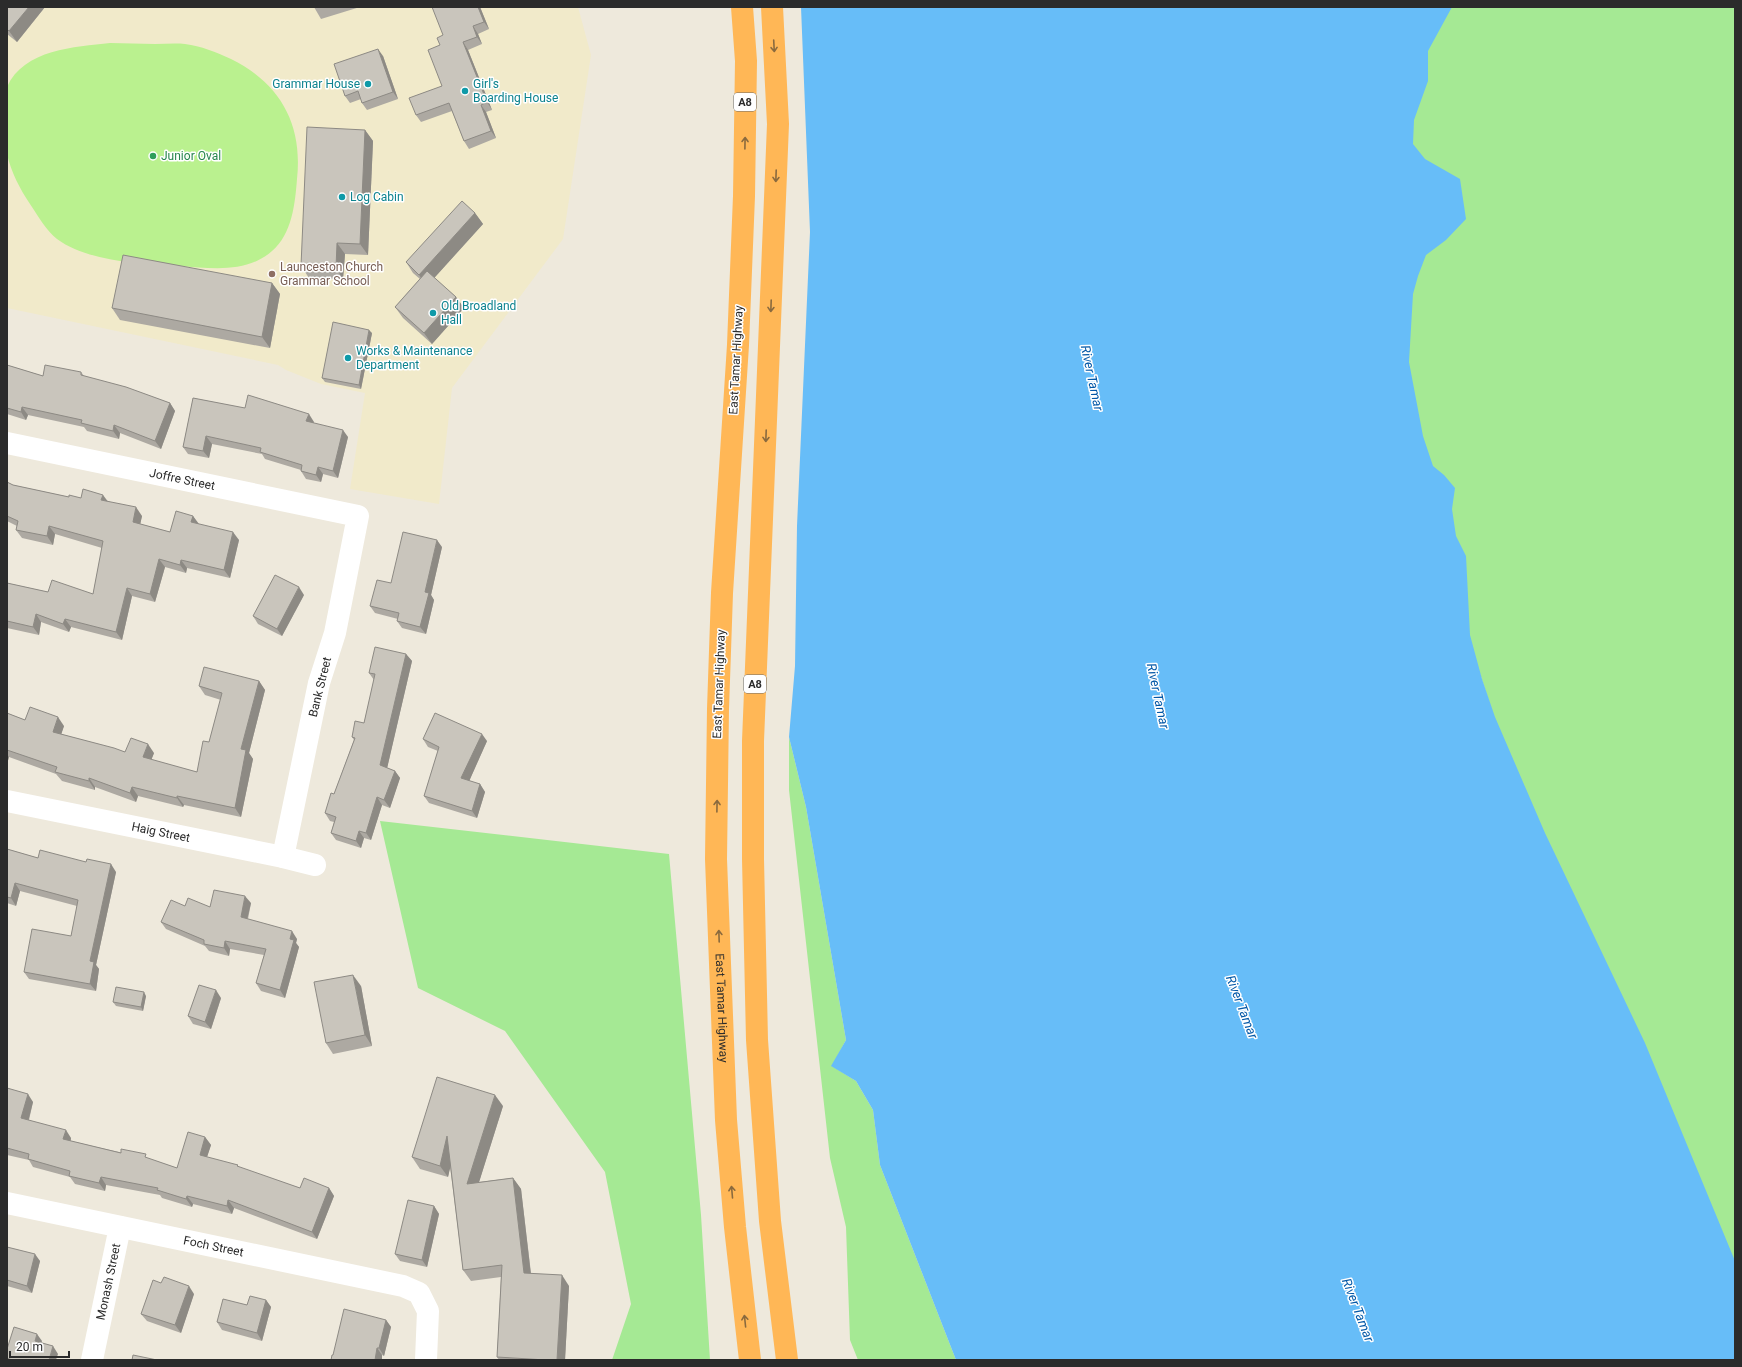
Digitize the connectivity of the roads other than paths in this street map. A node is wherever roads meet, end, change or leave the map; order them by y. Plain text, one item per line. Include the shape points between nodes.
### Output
1 (742, 7) edge
2 (772, 7) edge
3 (7, 443) edge
4 (358, 516) joint
5 (7, 801) edge
6 (283, 857) junction
7 (315, 865) dead end
8 (7, 1203) edge
9 (120, 1227) junction
10 (92, 1360) edge
11 (426, 1360) edge
12 (750, 1360) edge
13 (787, 1360) edge

12 -> 1 highway, East Tamar Highway / A8 via 726,1120 716,859 722,593 738,345 744,196 746,61
2 -> 13 highway, A8 via 778,124 753,733 753,859 757,1040 770,1221
3 - 4 street, Joffre Street
4 - 6 street, Bank Street via 335,633 319,683
5 - 6 street, Haig Street
6 - 7 street, Haig Street
8 - 9 street, Foch Street
9 - 10 street, Monash Street
9 - 11 street, Foch Street via 404,1286 419,1293 428,1311

